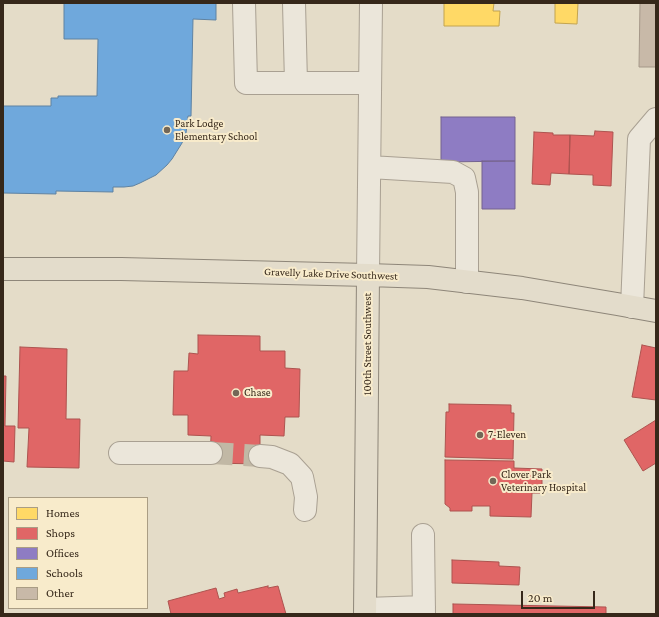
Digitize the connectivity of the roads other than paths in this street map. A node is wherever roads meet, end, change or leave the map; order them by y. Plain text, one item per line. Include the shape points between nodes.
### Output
1 (244, 3) edge
2 (294, 3) edge
3 (371, 3) edge
4 (296, 83) junction
5 (370, 83) junction
6 (656, 119) edge
7 (370, 167) junction
8 (3, 270) edge
9 (368, 274) junction
10 (467, 282) junction
11 (632, 307) junction
12 (656, 311) edge
13 (120, 453) dead end
14 (211, 453) tunnel mouth
15 (260, 456) tunnel mouth
16 (305, 510) dead end
17 (423, 535) dead end
18 (366, 611) edge
19 (424, 611) edge

1 - 4 street via 246,83
2 - 4 street
3 - 5 street, 100th Street Southwest
4 - 5 street
5 - 7 street, 100th Street Southwest
6 - 11 street via 639,139
7 - 9 street, 100th Street Southwest
7 - 10 street via 453,172 464,178 467,192
8 - 9 main road, Gravelly Lake Drive Southwest via 121,269
9 - 10 main road, Gravelly Lake Drive Southwest
9 - 18 main road, 100th Street Southwest
10 - 11 main road, Gravelly Lake Drive Southwest via 534,290
11 - 12 main road, Gravelly Lake Drive Southwest
13 - 14 street
15 - 16 street via 272,457 290,464 302,477 306,497
17 - 19 street
18 - 19 street

